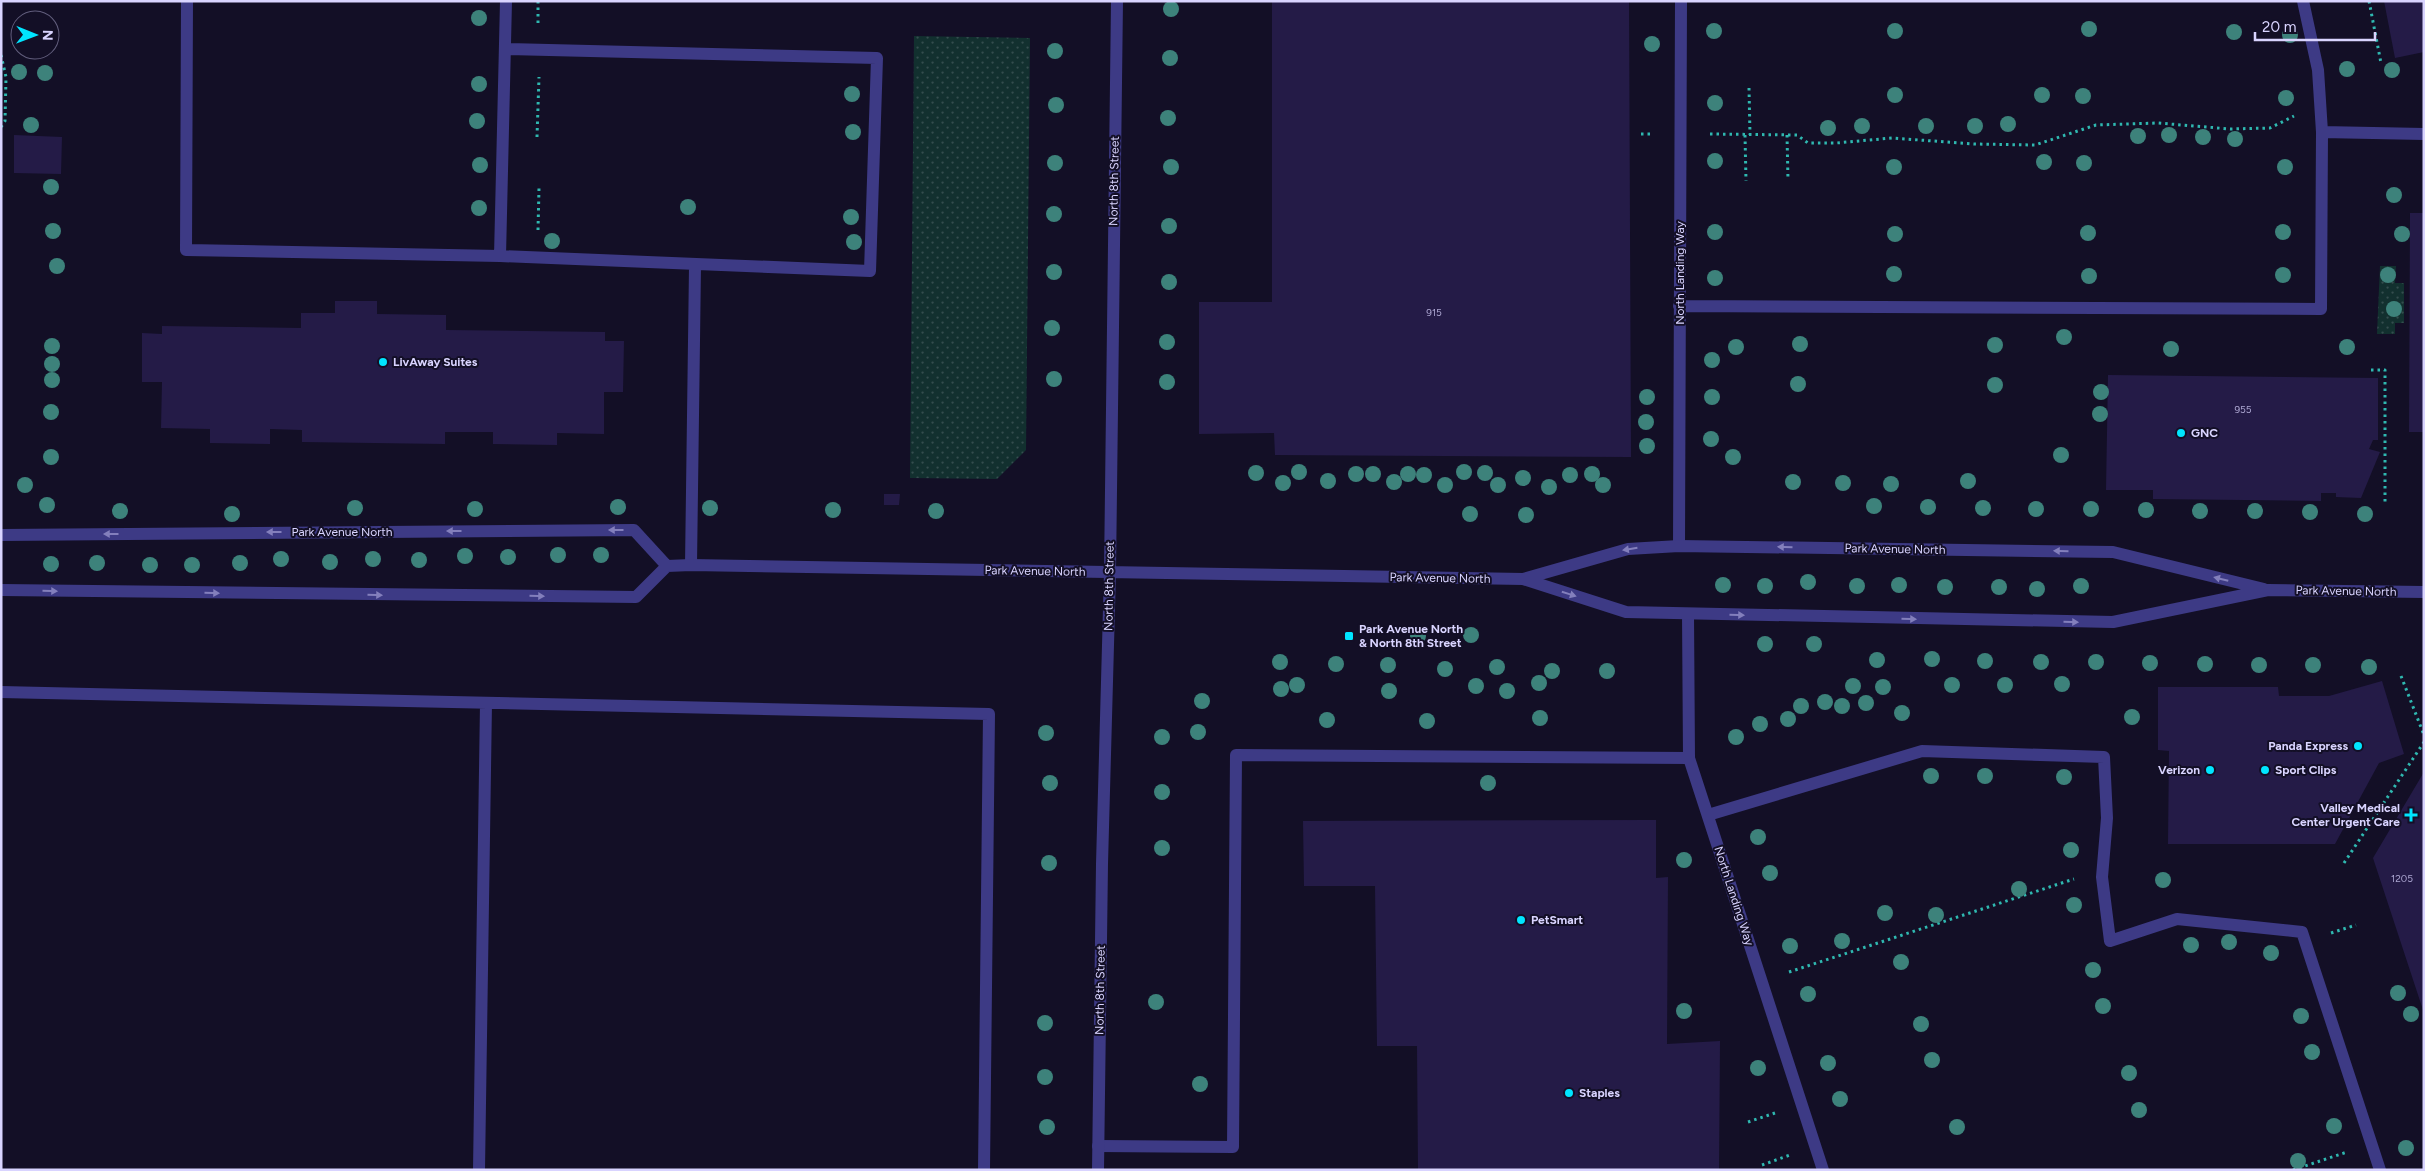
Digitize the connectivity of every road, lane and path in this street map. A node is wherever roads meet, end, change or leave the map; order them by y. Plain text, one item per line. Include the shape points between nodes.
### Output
1 (187, 1) edge
2 (506, 1) edge
3 (538, 1) edge
4 (1116, 1) edge
5 (1681, 1) edge
6 (2303, 1) edge
7 (2369, 1) edge
8 (538, 23) dead end
9 (505, 49) junction
10 (1, 55) edge
11 (2381, 62) dead end
12 (538, 76) dead end
13 (1749, 88) dead end
14 (2294, 115) dead end
15 (1, 127) edge
16 (2322, 132) junction
17 (1641, 134) dead end
18 (1655, 134) dead end
19 (1710, 134) dead end
20 (2424, 134) edge
21 (1745, 135) junction
22 (1750, 135) junction
23 (1787, 135) junction
24 (538, 137) dead end
25 (1746, 180) dead end
26 (1788, 180) dead end
27 (539, 188) dead end
28 (538, 233) dead end
29 (500, 256) junction
30 (694, 266) junction
31 (1680, 306) junction
32 (2371, 370) dead end
33 (2385, 504) dead end
34 (1, 535) edge
35 (1679, 546) junction
36 (691, 565) junction
37 (667, 566) junction
38 (1110, 572) junction
39 (1523, 579) junction
40 (1, 590) edge
41 (2268, 590) junction
42 (2424, 592) edge
43 (1688, 614) junction
44 (2401, 676) dead end
45 (1, 692) edge
46 (486, 703) junction
47 (2424, 735) edge
48 (2424, 742) edge
49 (1689, 758) junction
50 (1708, 816) junction
51 (2344, 864) dead end
52 (2074, 879) dead end
53 (1789, 972) dead end
54 (1098, 1146) junction
55 (2350, 1152) dead end
56 (479, 1170) edge
57 (984, 1170) edge
58 (1098, 1170) edge
59 (1823, 1170) edge
60 (2293, 1170) edge
61 (2380, 1170) edge

1 - 29 street via 186,250
2 - 9 street
3 - 8 path
4 - 38 street, North 8th Street
5 - 31 street, North Landing Way
6 - 16 street via 2318,70
7 - 11 path
9 - 29 street
9 - 30 street via 877,58 870,271
10 - 15 path via 6,77 5,121
12 - 24 path
13 - 22 path
14 - 23 path via 2270,128 2230,129 2158,123 2096,125 2035,145 1892,138 1808,143 1797,135
16 - 20 street
16 - 31 street via 2321,309
17 - 18 path
19 - 21 path
21 - 22 path
21 - 25 path
22 - 23 path
23 - 26 path
27 - 28 path
29 - 30 street
30 - 36 street
31 - 35 street, North Landing Way
32 - 33 path via 2385,370
37 -> 34 street, Park Avenue North via 634,530
35 -> 39 street, Park Avenue North via 1628,549
41 -> 35 street, Park Avenue North via 2113,552
36 - 37 street, Park Avenue North
36 - 38 street, Park Avenue North
40 -> 37 street via 636,598
38 - 39 street, Park Avenue North
38 - 54 street, North 8th Street
39 -> 43 street, Park Avenue North via 1626,612
41 - 42 street, Park Avenue North
43 -> 41 street, Park Avenue North via 2113,622
43 - 49 street, North Landing Way
44 - 47 path
45 - 46 street
46 - 56 street
46 - 57 street via 989,714
48 - 51 path
49 - 50 street, North Landing Way
49 - 54 street via 1236,755 1233,1147
50 - 59 street, North Landing Way
50 - 61 street via 1922,751 2104,757 2107,818 2102,877 2110,941 2176,920 2302,932
52 - 53 path
54 - 58 street, North 8th Street
55 - 60 path

